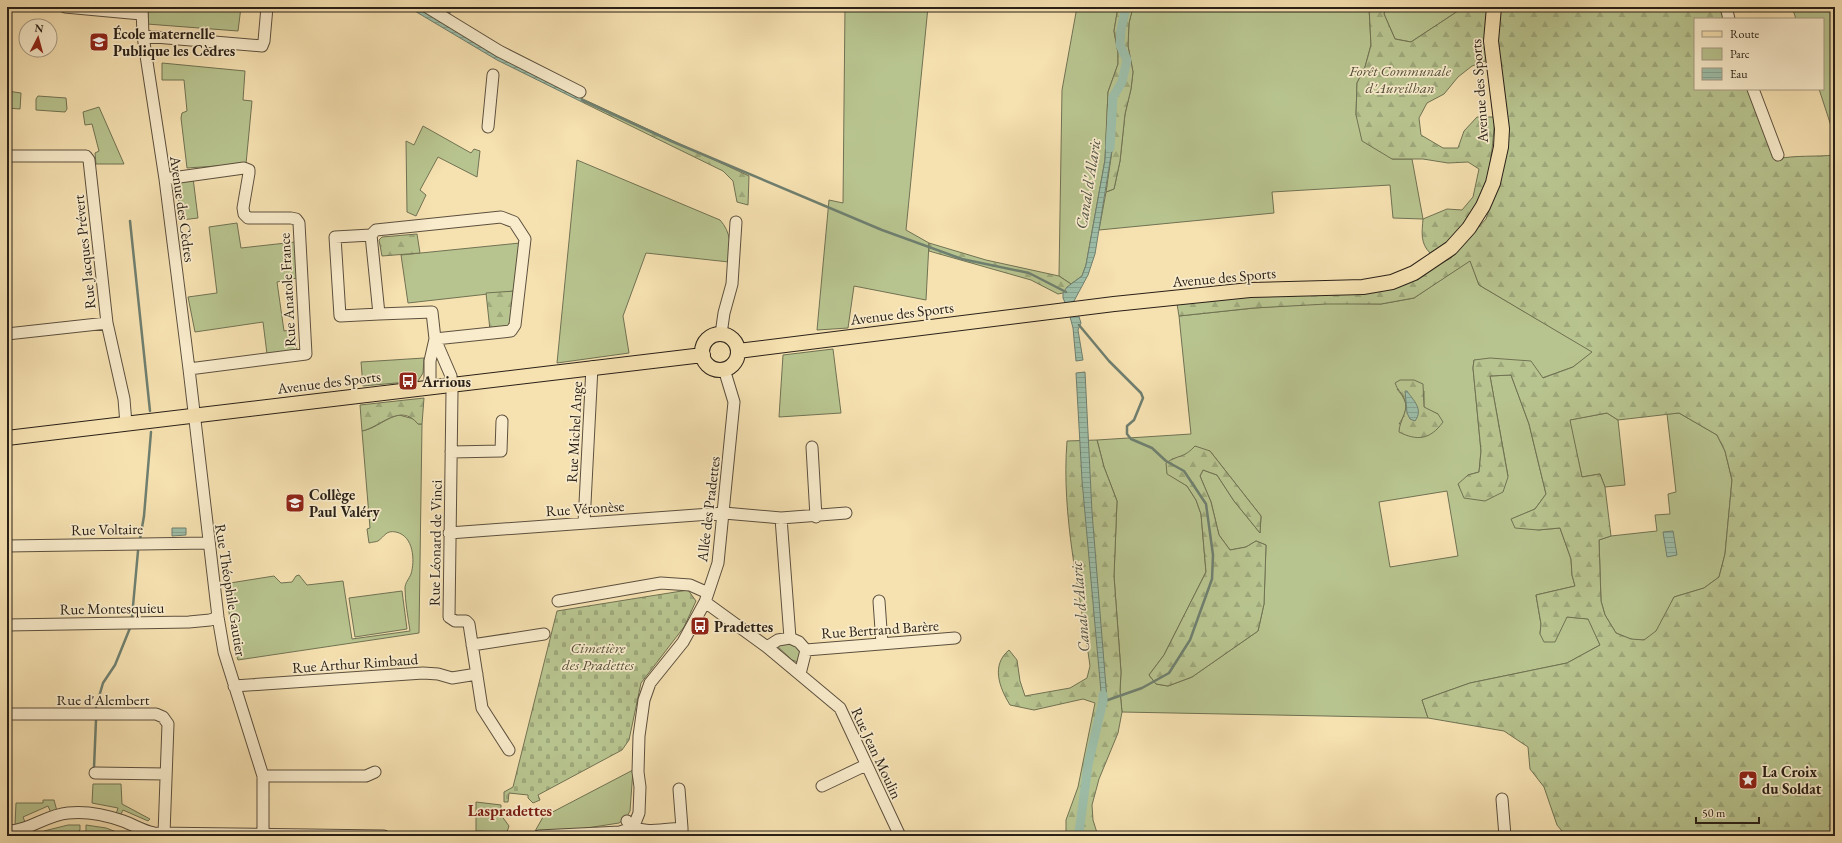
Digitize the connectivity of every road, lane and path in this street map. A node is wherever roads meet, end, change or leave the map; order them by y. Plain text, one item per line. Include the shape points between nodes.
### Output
1 (65, 7) edge
2 (267, 7) edge
3 (427, 7) edge
4 (1494, 7) edge
5 (1726, 7) edge
6 (141, 10) edge
7 (1729, 18) edge
8 (143, 36) junction
9 (493, 75) dead end
10 (1753, 90) edge
11 (580, 92) dead end
12 (488, 127) dead end
13 (1778, 154) dead end
14 (7, 156) edge
15 (165, 179) junction
16 (736, 222) dead end
17 (371, 235) junction
18 (379, 314) junction
19 (107, 323) junction
20 (7, 334) edge
21 (721, 334) junction
22 (435, 339) junction
23 (738, 351) junction
24 (703, 355) junction
25 (592, 367) junction
26 (189, 369) junction
27 (724, 369) junction
28 (452, 384) junction
29 (430, 387) junction
30 (195, 415) junction
31 (502, 421) dead end
32 (126, 424) junction
33 (7, 438) edge
34 (812, 447) dead end
35 (451, 452) junction
36 (846, 513) dead end
37 (724, 514) junction
38 (816, 517) junction
39 (781, 518) junction
40 (584, 522) junction
41 (449, 533) junction
42 (208, 543) junction
43 (7, 546) edge
44 (706, 598) junction
45 (879, 600) dead end
46 (558, 601) dead end
47 (218, 617) junction
48 (7, 625) edge
49 (544, 634) dead end
50 (790, 638) junction
51 (955, 638) dead end
52 (882, 644) junction
53 (472, 645) junction
54 (767, 647) junction
55 (806, 650) junction
56 (477, 674) junction
57 (800, 674) junction
58 (234, 686) junction
59 (7, 714) edge
60 (509, 750) dead end
61 (866, 765) junction
62 (375, 772) dead end
63 (95, 773) dead end
64 (166, 774) junction
65 (263, 776) junction
66 (822, 786) dead end
67 (680, 789) dead end
68 (1502, 798) dead end
69 (629, 824) junction
70 (7, 831) edge
71 (682, 832) edge
72 (164, 834) junction
73 (263, 835) edge
74 (342, 836) edge
75 (384, 836) edge
76 (539, 836) edge
77 (900, 836) edge
78 (1505, 836) edge

1 - 6 street
2 - 8 street via 262,46
3 - 11 street via 499,51
4 - 23 main road, Avenue des Sports via 1491,41 1502,129 1498,160 1483,206 1469,228 1451,248 1414,273 1392,282 1363,287 1250,290
5 - 7 street
6 - 8 street, Avenue des Cèdres
8 - 15 street, Avenue des Cèdres
9 - 12 street
10 - 13 street
14 - 19 street, Rue Jacques Prévert via 86,156 89,160
15 - 26 street, Avenue des Cèdres
15 - 26 street, Rue Anatole France via 244,168 249,173 243,208 248,218 291,218 299,223 306,354
16 - 21 street via 732,284
17 - 18 street
17 - 18 street via 335,237 340,316
17 - 22 street via 376,230 501,217 514,222 525,239 515,325 511,331
18 - 22 street via 432,312
19 - 20 street
19 - 32 street, Rue Jacques Prévert via 124,399
21 - 23 main road via 734,341
21 - 24 main road via 707,340 702,350
22 - 28 street, Rue Léonard de Vinci
22 - 29 street via 430,361
23 - 27 main road via 733,364
24 - 25 main road, Avenue des Sports
24 - 27 main road via 712,368
25 - 28 main road, Avenue des Sports
25 - 40 street, Rue Michel Ange
26 - 30 street, Avenue des Cèdres
27 - 37 street, Allée des Pradettes via 734,402
28 - 29 main road, Avenue des Sports
28 - 35 street, Rue Léonard de Vinci
29 - 30 main road, Avenue des Sports
30 - 32 main road, Avenue des Sports
30 - 42 street, Rue Théophile Gautier
31 - 35 street via 501,451
32 - 33 main road, Avenue des Sports
34 - 38 street
35 - 41 street, Rue Léonard de Vinci
36 - 38 street, Rue Véronèse
37 - 39 street, Rue Véronèse
37 - 40 street, Rue Véronèse
37 - 44 street, Allée des Pradettes via 718,564
38 - 39 street, Rue Véronèse
39 - 50 street
40 - 41 street, Rue Véronèse
41 - 53 street, Rue Léonard de Vinci via 449,617 470,624
42 - 43 street, Rue Voltaire
42 - 47 street, Rue Théophile Gautier
44 - 46 street, Rue Jean Moulin via 690,585 661,583
44 - 54 street, Rue Jean Moulin
44 - 69 street, Allée des Pradettes via 683,642 650,683 644,700 638,772
45 - 52 street
47 - 48 street, Rue Montesquieu via 189,622
47 - 58 street, Rue Théophile Gautier via 224,652
49 - 53 street
50 - 54 street via 778,640
50 - 55 street, Rue Bertrand Barère via 799,642
51 - 52 street, Rue Bertrand Barère
52 - 55 street, Rue Bertrand Barère
53 - 56 street, Rue Léonard de Vinci
54 - 57 street, Rue Jean Moulin
55 - 57 street, Rue Bertrand Barère
56 - 58 street, Rue Arthur Rimbaud via 452,678 422,673
56 - 60 street, Rue Léonard de Vinci via 482,708
57 - 61 street, Rue Jean Moulin via 840,708
58 - 65 street, Rue Théophile Gautier
59 - 64 street, Rue d'Alembert via 156,714 163,717 168,724
61 - 66 street
61 - 77 street, Rue Jean Moulin
62 - 65 street via 366,776
63 - 64 street
64 - 72 street, Rue d'Alembert
65 - 73 street, Rue Théophile Gautier
67 - 71 street
68 - 78 street
69 - 71 street via 639,830
69 - 76 street via 574,834
70 - 72 street via 25,828 53,816 84,813 123,821 141,830
72 - 73 street
73 - 74 street
74 - 75 street

